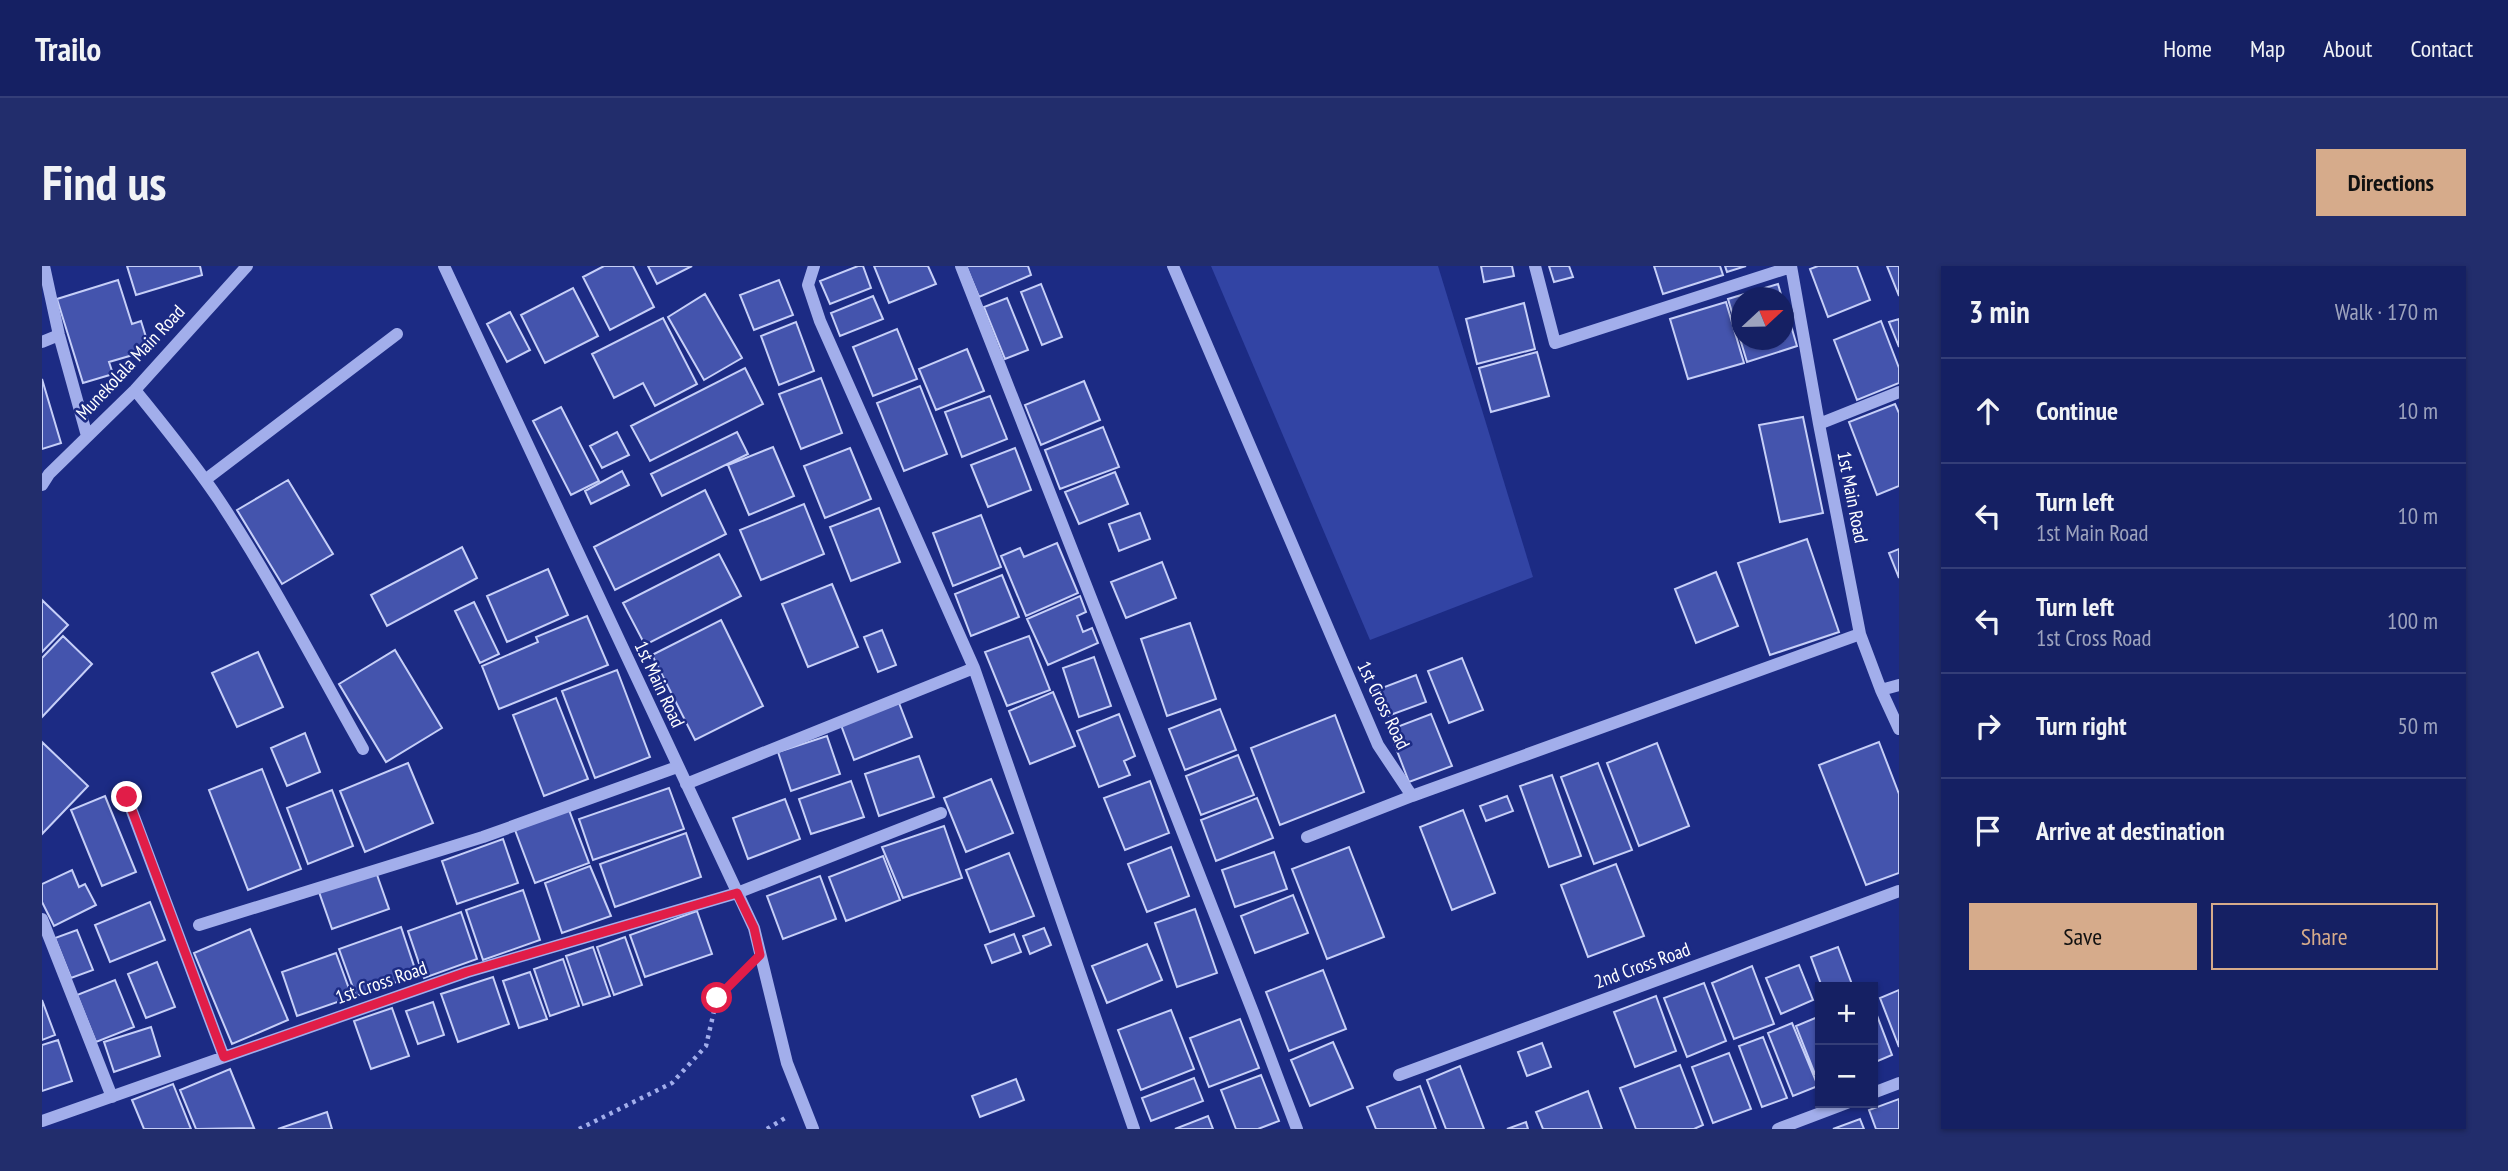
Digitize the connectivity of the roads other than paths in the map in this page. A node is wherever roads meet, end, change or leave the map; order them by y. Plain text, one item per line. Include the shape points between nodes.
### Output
1 (44, 266) edge
2 (247, 266) edge
3 (444, 266) edge
4 (814, 266) edge
5 (961, 266) edge
6 (1173, 266) edge
7 (1535, 266) edge
8 (1791, 267) edge
9 (397, 334) dead end
10 (60, 335) junction
11 (42, 342) edge
12 (135, 390) junction
13 (1899, 392) edge
14 (1819, 424) junction
15 (87, 436) junction
16 (205, 480) junction
17 (42, 485) edge
18 (1860, 634) junction
19 (974, 668) junction
20 (1899, 685) edge
21 (1881, 691) junction
22 (1899, 729) edge
23 (363, 749) dead end
24 (677, 767) junction
25 (686, 784) junction
26 (1412, 796) junction
27 (127, 797) dead end
28 (941, 813) dead end
29 (1307, 837) dead end
30 (1899, 891) edge
31 (737, 893) junction
32 (42, 919) edge
33 (199, 925) dead end
34 (224, 1057) junction
35 (1399, 1075) dead end
36 (1899, 1083) edge
37 (1878, 1091) edge
38 (112, 1097) junction
39 (1834, 1108) edge
40 (42, 1121) edge
41 (813, 1129) edge
42 (1134, 1129) edge
43 (1297, 1129) edge
44 (1778, 1129) edge

1 - 10 street
2 - 12 street, Munekolala Main Road
3 - 24 street, 1st Main Road
4 - 19 street via 808,285 820,321
5 - 43 street
6 - 26 street, 1st Cross Road via 1378,745
7 - 8 street via 1555,343
8 - 14 street, 1st Main Road
9 - 16 street
10 - 11 street
10 - 15 street
12 - 15 street, Munekolala Main Road
12 - 16 street
13 - 14 street
14 - 18 street, 1st Main Road
15 - 17 street, Munekolala Main Road
16 - 23 street via 248,546
18 - 21 street, 1st Main Road
18 - 26 street
19 - 25 street
19 - 42 street
20 - 21 street
21 - 22 street, 1st Main Road
24 - 25 street, 1st Main Road
24 - 33 street via 483,837
25 - 31 street, 1st Main Road
26 - 29 street
27 - 34 street
28 - 31 street, 1st Cross Road
30 - 35 street, 2nd Cross Road
31 - 34 street, 1st Cross Road via 467,972
31 - 41 street, 1st Main Road via 754,928 787,1063
32 - 38 street
34 - 38 street, 1st Cross Road
36 - 37 street
38 - 40 street, 1st Cross Road
39 - 44 street

